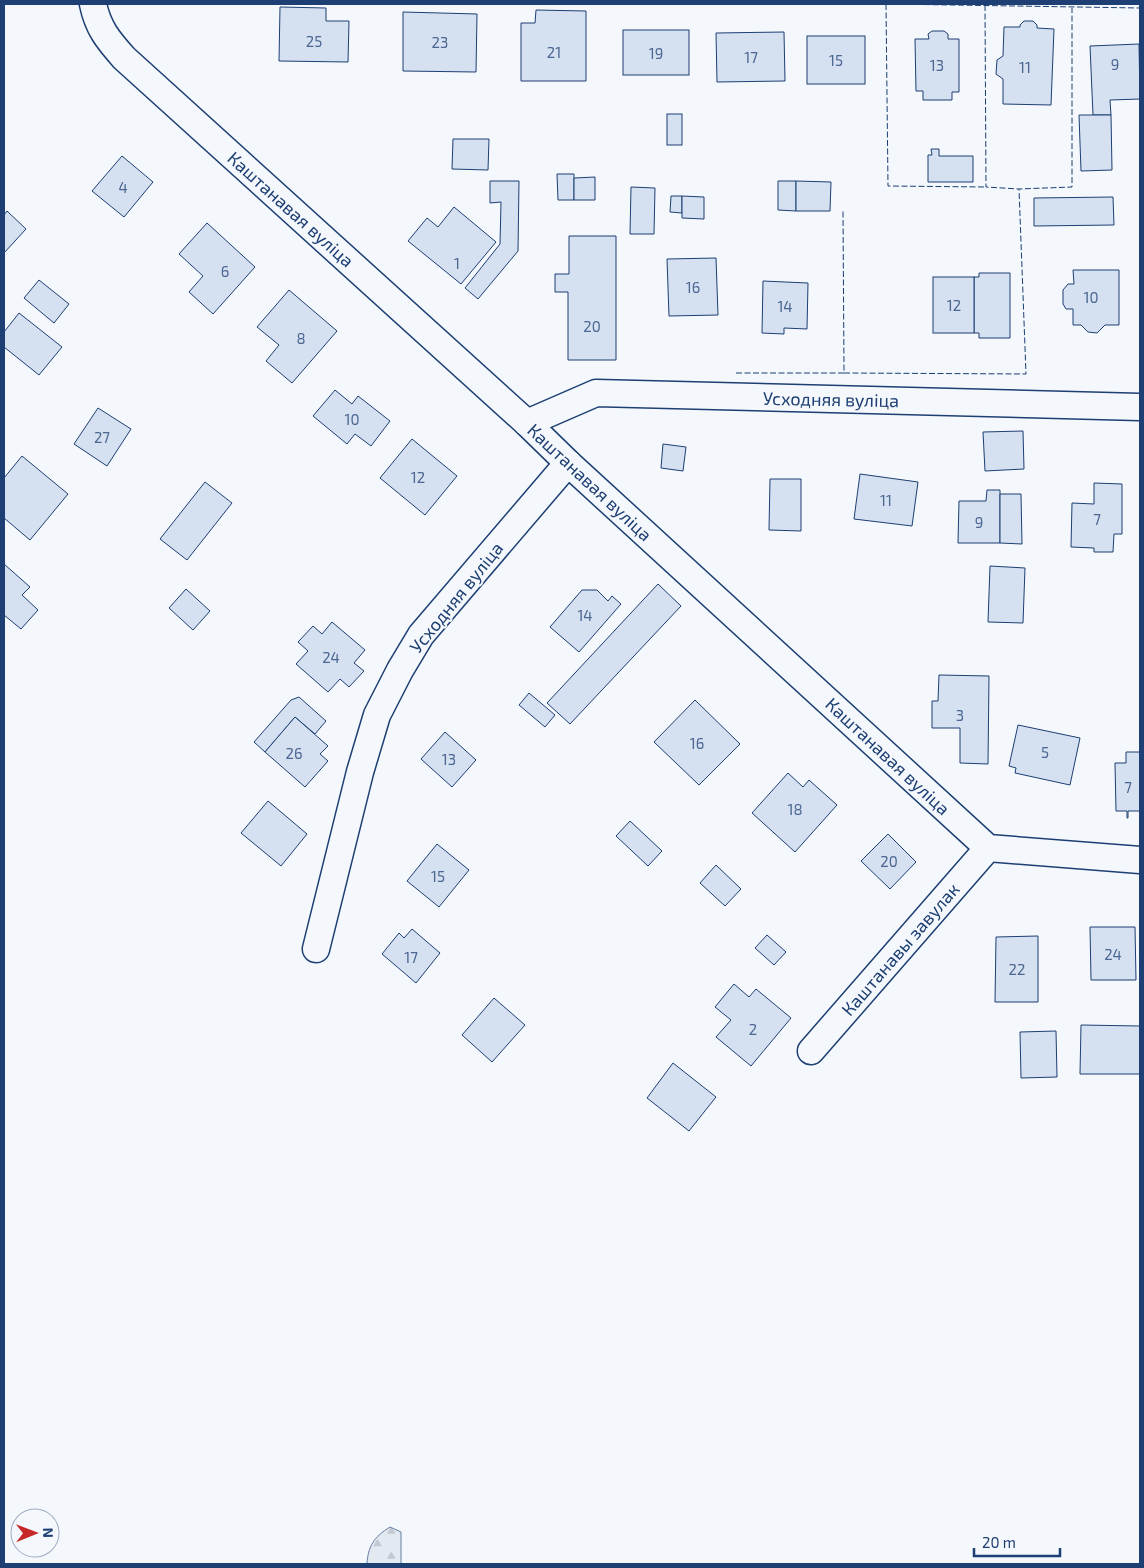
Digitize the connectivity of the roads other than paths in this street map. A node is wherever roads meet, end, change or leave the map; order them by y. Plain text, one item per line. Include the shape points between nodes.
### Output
1 (93, 4) edge
2 (1140, 407) edge
3 (528, 423) junction
4 (568, 463) junction
5 (988, 848) junction
6 (1140, 860) edge
7 (316, 949) dead end
8 (811, 1051) dead end

1 - 3 street, Каштанавая вуліца via 107,39 124,58
2 - 3 street, Усходняя вуліца via 596,393
3 - 4 street, Каштанавая вуліца
4 - 5 street, Каштанавая вуліца
4 - 7 street, Усходняя вуліца via 422,635 400,670 377,715
5 - 6 street
5 - 8 street, Каштанавы завулак

